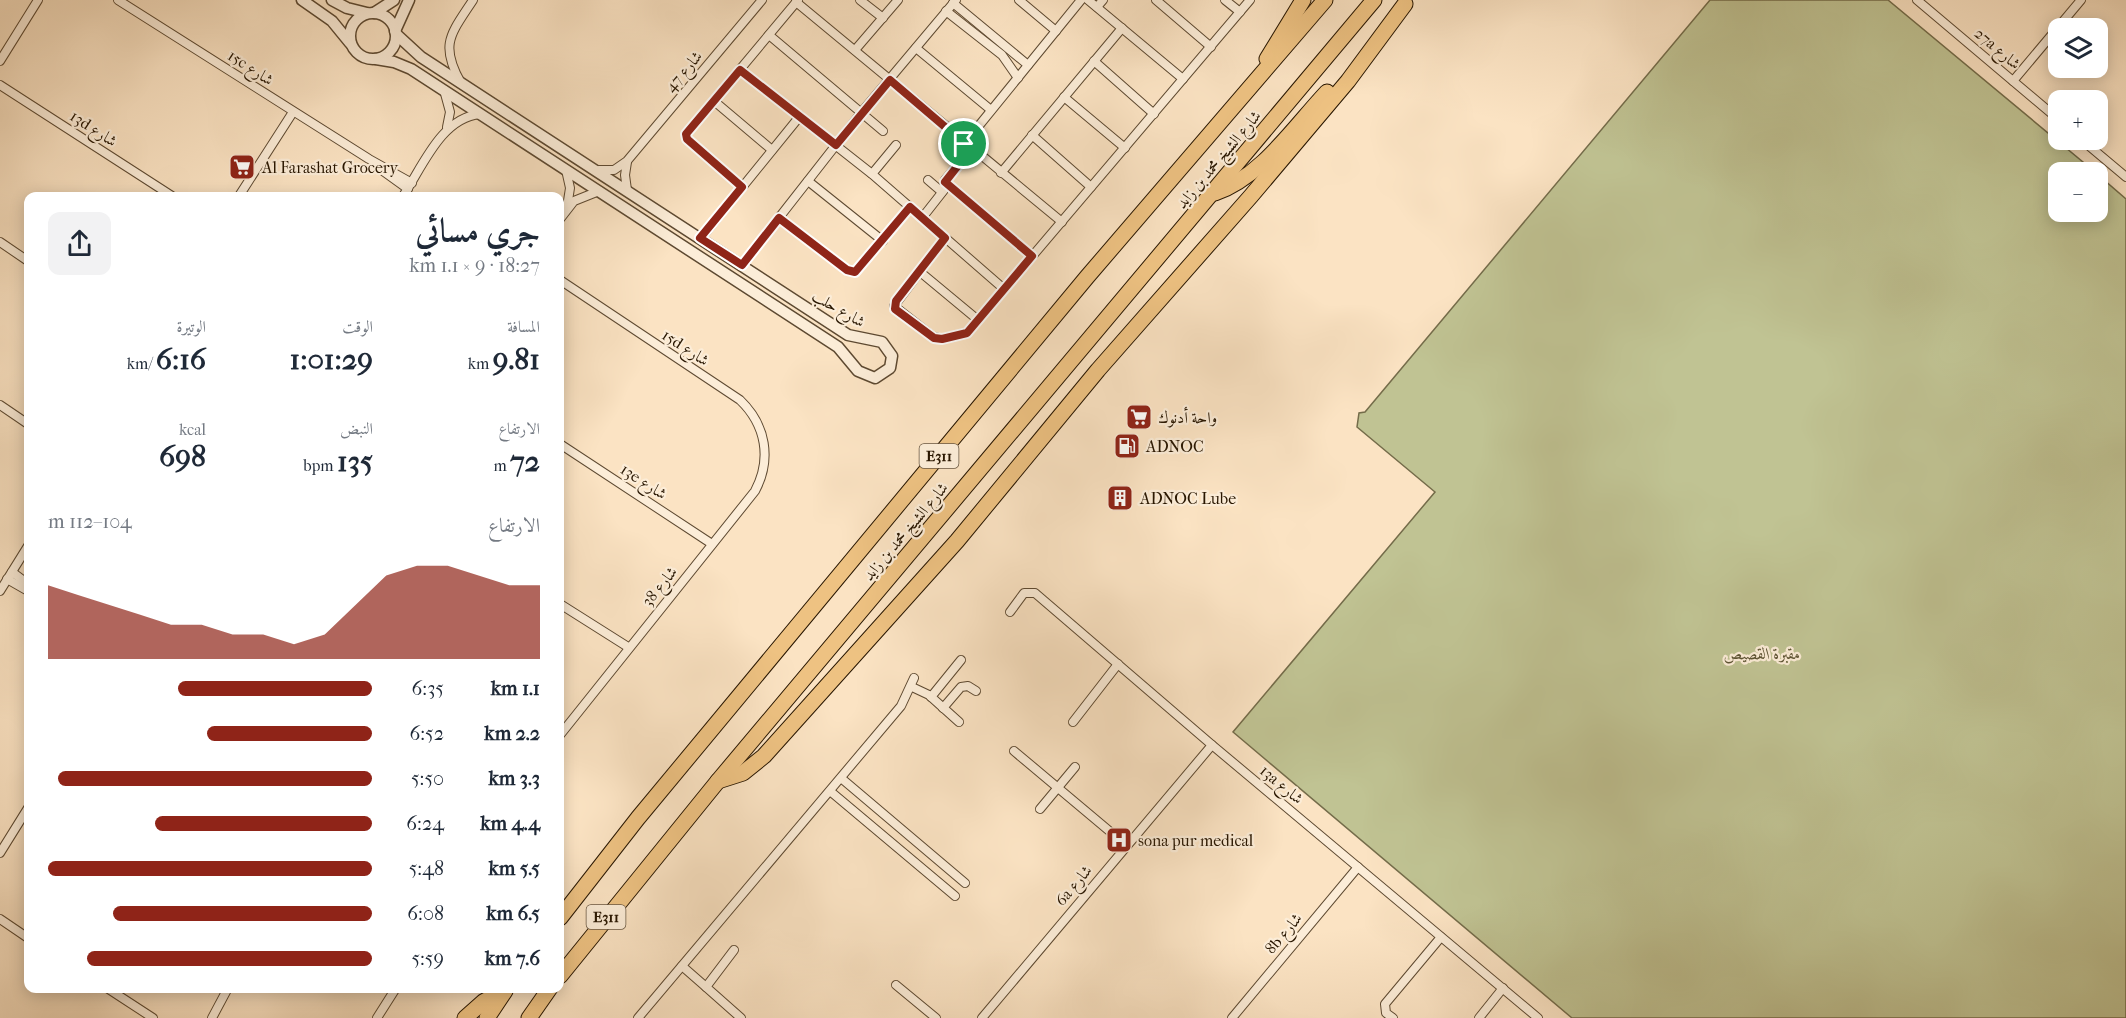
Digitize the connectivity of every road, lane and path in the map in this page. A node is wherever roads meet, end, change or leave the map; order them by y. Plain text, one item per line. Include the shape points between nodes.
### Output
1 (38, 0) edge
2 (118, 0) edge
3 (302, 0) edge
4 (332, 0) edge
5 (394, 0) edge
6 (409, 0) edge
7 (473, 0) edge
8 (762, 0) edge
9 (860, 0) edge
10 (898, 0) edge
11 (1019, 0) edge
12 (1081, 0) edge
13 (1088, 0) edge
14 (1156, 0) edge
15 (1225, 0) edge
16 (1250, 0) edge
17 (1304, 0) edge
18 (1325, 0) edge
19 (1374, 0) edge
20 (1917, 0) edge
21 (2081, 0) edge
22 (797, 1) edge
23 (954, 2) edge
24 (1407, 2) edge
25 (1100, 4) edge
26 (946, 11) junction
27 (1240, 12) junction
28 (371, 13) junction
29 (883, 18) junction
30 (1122, 28) junction
31 (1056, 31) junction
32 (395, 32) junction
33 (769, 35) junction
34 (350, 43) junction
35 (1211, 47) junction
36 (916, 48) junction
37 (855, 51) junction
38 (376, 59) junction
39 (0, 61) edge
40 (1094, 61) junction
41 (1028, 65) junction
42 (740, 70) junction
43 (1018, 78) junction
44 (1183, 79) junction
45 (890, 80) junction
46 (2013, 81) junction
47 (462, 83) junction
48 (1255, 83) junction
49 (0, 85) edge
50 (444, 90) junction
51 (1064, 97) junction
52 (714, 101) junction
53 (992, 110) junction
54 (2048, 111) edge
55 (293, 112) junction
56 (861, 112) junction
57 (480, 114) junction
58 (1154, 114) junction
59 (800, 116) junction
60 (447, 128) junction
61 (883, 130) dead end
62 (1032, 135) junction
63 (836, 145) junction
64 (896, 146) dead end
65 (968, 146) junction
66 (1125, 148) junction
67 (772, 150) junction
68 (2094, 150) edge
69 (627, 161) junction
70 (566, 169) junction
71 (599, 170) junction
72 (1001, 173) junction
73 (872, 174) junction
74 (2126, 177) edge
75 (808, 180) junction
76 (928, 180) dead end
77 (945, 182) junction
78 (742, 187) junction
79 (1091, 187) junction
80 (408, 190) edge
81 (627, 190) junction
82 (599, 191) junction
83 (166, 192) edge
84 (242, 192) edge
85 (942, 192) junction
86 (1212, 195) junction
87 (567, 207) junction
88 (910, 207) junction
89 (564, 212) edge
90 (779, 218) junction
91 (922, 218) junction
92 (1062, 222) junction
93 (700, 238) junction
94 (945, 238) junction
95 (883, 241) junction
96 (0, 242) edge
97 (1032, 256) junction
98 (24, 258) edge
99 (742, 265) junction
100 (919, 271) junction
101 (564, 285) edge
102 (1004, 289) junction
103 (978, 320) junction
104 (0, 405) edge
105 (24, 421) edge
106 (564, 447) edge
107 (765, 448) joint
108 (712, 544) junction
109 (24, 552) edge
110 (9, 576) junction
111 (24, 582) edge
112 (24, 588) edge
113 (0, 591) edge
114 (564, 606) edge
115 (1010, 612) dead end
116 (628, 647) junction
117 (961, 660) dead end
118 (1118, 664) junction
119 (946, 678) junction
120 (959, 689) junction
121 (976, 691) dead end
122 (931, 697) junction
123 (943, 708) junction
124 (959, 722) dead end
125 (1072, 722) dead end
126 (564, 730) edge
127 (1212, 745) junction
128 (1014, 751) dead end
129 (1075, 766) dead end
130 (841, 778) junction
131 (718, 781) junction
132 (1058, 787) junction
133 (830, 791) junction
134 (1040, 808) dead end
135 (24, 814) edge
136 (1126, 845) junction
137 (0, 853) edge
138 (1358, 867) junction
139 (965, 883) dead end
140 (955, 896) dead end
141 (564, 913) edge
142 (0, 919) edge
143 (24, 935) edge
144 (1441, 937) junction
145 (734, 950) dead end
146 (682, 966) junction
147 (564, 971) edge
148 (896, 984) dead end
149 (706, 987) junction
150 (1503, 988) junction
151 (115, 993) edge
152 (225, 993) edge
153 (393, 993) edge
154 (500, 993) edge
155 (504, 993) edge
156 (546, 993) edge
157 (220, 1000) junction
158 (153, 1018) edge
159 (206, 1018) edge
160 (212, 1018) edge
161 (377, 1018) edge
162 (465, 1018) edge
163 (487, 1018) edge
164 (529, 1018) edge
165 (638, 1018) edge
166 (741, 1018) edge
167 (936, 1018) edge
168 (982, 1018) edge
169 (1232, 1018) edge
170 (1393, 1018) edge
171 (1479, 1018) edge
172 (1538, 1018) edge

1 - 39 street
2 - 55 street, 15c شارع
3 - 34 street via 332,21
4 - 28 street
5 - 28 street
6 - 32 street
7 - 47 street via 455,28 448,48
8 - 69 street, شارع 47
9 - 29 street
10 - 29 street
11 - 31 street
12 - 31 street
13 - 25 street
14 - 35 street
15 - 27 street
16 - 27 street
17 - 48 highway via 1279,36
18 - 48 highway, شارع الشيخ محمد بن زايد / E311
19 - 86 highway, شارع الشيخ محمد بن زايد / E311
20 - 46 street, 27a شارع
21 - 46 street
22 - 33 street
22 - 37 street
23 - 26 street
23 - 41 street
24 - 86 highway via 1252,172
24 - 131 highway via 1332,100 937,563 764,756 743,772
25 - 30 street
26 - 36 street
26 - 43 street via 1002,55
27 - 35 street
28 - 32 street via 390,20
28 - 34 street via 352,24
29 - 37 street
30 - 40 street
30 - 44 street
31 - 41 street
32 - 38 street via 391,50
32 - 47 street, شارع حلب via 421,57
33 - 42 street
33 - 56 street
34 - 38 street via 363,57
35 - 44 street
36 - 45 street
36 - 53 street
37 - 45 street
38 - 50 street, شارع حلب via 403,65
40 - 51 street
40 - 58 street
41 - 43 street
42 - 52 street
42 - 59 street
43 - 53 street
44 - 58 street
45 - 56 street
45 - 65 street
46 - 54 street, 27a شارع
47 - 71 street, شارع حلب
48 - 141 highway, شارع الشيخ محمد بن زايد / E311 via 1087,277 638,818
49 - 83 street, 13d شارع
50 - 57 street, شارع حلب
50 - 60 street via 450,112
51 - 62 street
51 - 66 street
52 - 67 street
52 - 78 street via 686,137
53 - 65 street
55 - 80 street, 15c شارع via 369,159
55 - 84 street
56 - 61 street
56 - 63 street
57 - 60 street via 459,119
57 - 70 street, شارع حلب
58 - 66 street
59 - 63 street
59 - 67 street
60 - 80 street
62 - 72 street
62 - 79 street
63 - 73 street
63 - 75 street
64 - 73 street
65 - 72 street
65 - 77 street
66 - 79 street
67 - 78 street
68 - 74 street
69 - 71 street via 614,170
69 - 81 street
70 - 82 street, شارع حلب
70 - 87 street via 570,188
71 - 81 street, شارع حلب
72 - 92 street
73 - 88 street
75 - 90 street
75 - 95 street
76 - 85 street
77 - 85 street
77 - 97 street
78 - 93 street
79 - 92 street
81 - 93 street, شارع حلب
82 - 87 street via 582,196
82 - 99 street, شارع حلب via 838,347 863,375 875,378 890,368 892,356 882,342 848,335
85 - 91 street
86 - 131 highway, شارع الشيخ محمد بن زايد / E311
87 - 89 street
88 - 91 street
88 - 95 street
90 - 95 street via 851,272 860,270
90 - 99 street
91 - 94 street
92 - 97 street
93 - 99 street, شارع حلب
94 - 100 street
94 - 102 street
96 - 98 street
97 - 102 street
100 - 103 street
100 - 103 street via 894,303 897,311 939,339 964,335
101 - 107 street, 15d شارع via 740,400 758,422
102 - 103 street
104 - 105 street
106 - 108 street, 13e شارع
107 - 108 street, شارع 38 via 762,475 754,490
108 - 116 street, شارع 38
109 - 110 street
110 - 111 street
110 - 112 street
110 - 113 street
114 - 116 street
115 - 118 street, 13a شارع via 1024,593 1033,591
116 - 126 street, شارع 38
117 - 119 street
118 - 125 street
118 - 127 street, 13a شارع
119 - 120 street
119 - 122 street
120 - 121 street via 968,686
120 - 123 street
122 - 123 street
122 - 130 street via 913,682 901,706
123 - 124 street
127 - 136 street, 6a شارع
127 - 138 street, 13a شارع
128 - 132 street
129 - 132 street
130 - 133 street
130 - 139 street
131 - 147 highway, شارع الشيخ محمد بن زايد / E311
132 - 134 street
132 - 136 street
133 - 140 street
133 - 146 street
135 - 137 street
136 - 168 street, 6a شارع
138 - 144 street, 13a شارع
138 - 169 street, 8b شارع
142 - 143 street
144 - 150 street, 13a شارع
144 - 170 street via 1385,1004 1386,1013
145 - 149 street
146 - 149 street
146 - 165 street
148 - 167 street
149 - 166 street
150 - 171 street
150 - 172 street, 13a شارع
151 - 158 street
152 - 157 street
153 - 161 street
154 - 162 highway
155 - 163 highway
156 - 164 highway
157 - 159 street
157 - 160 street

